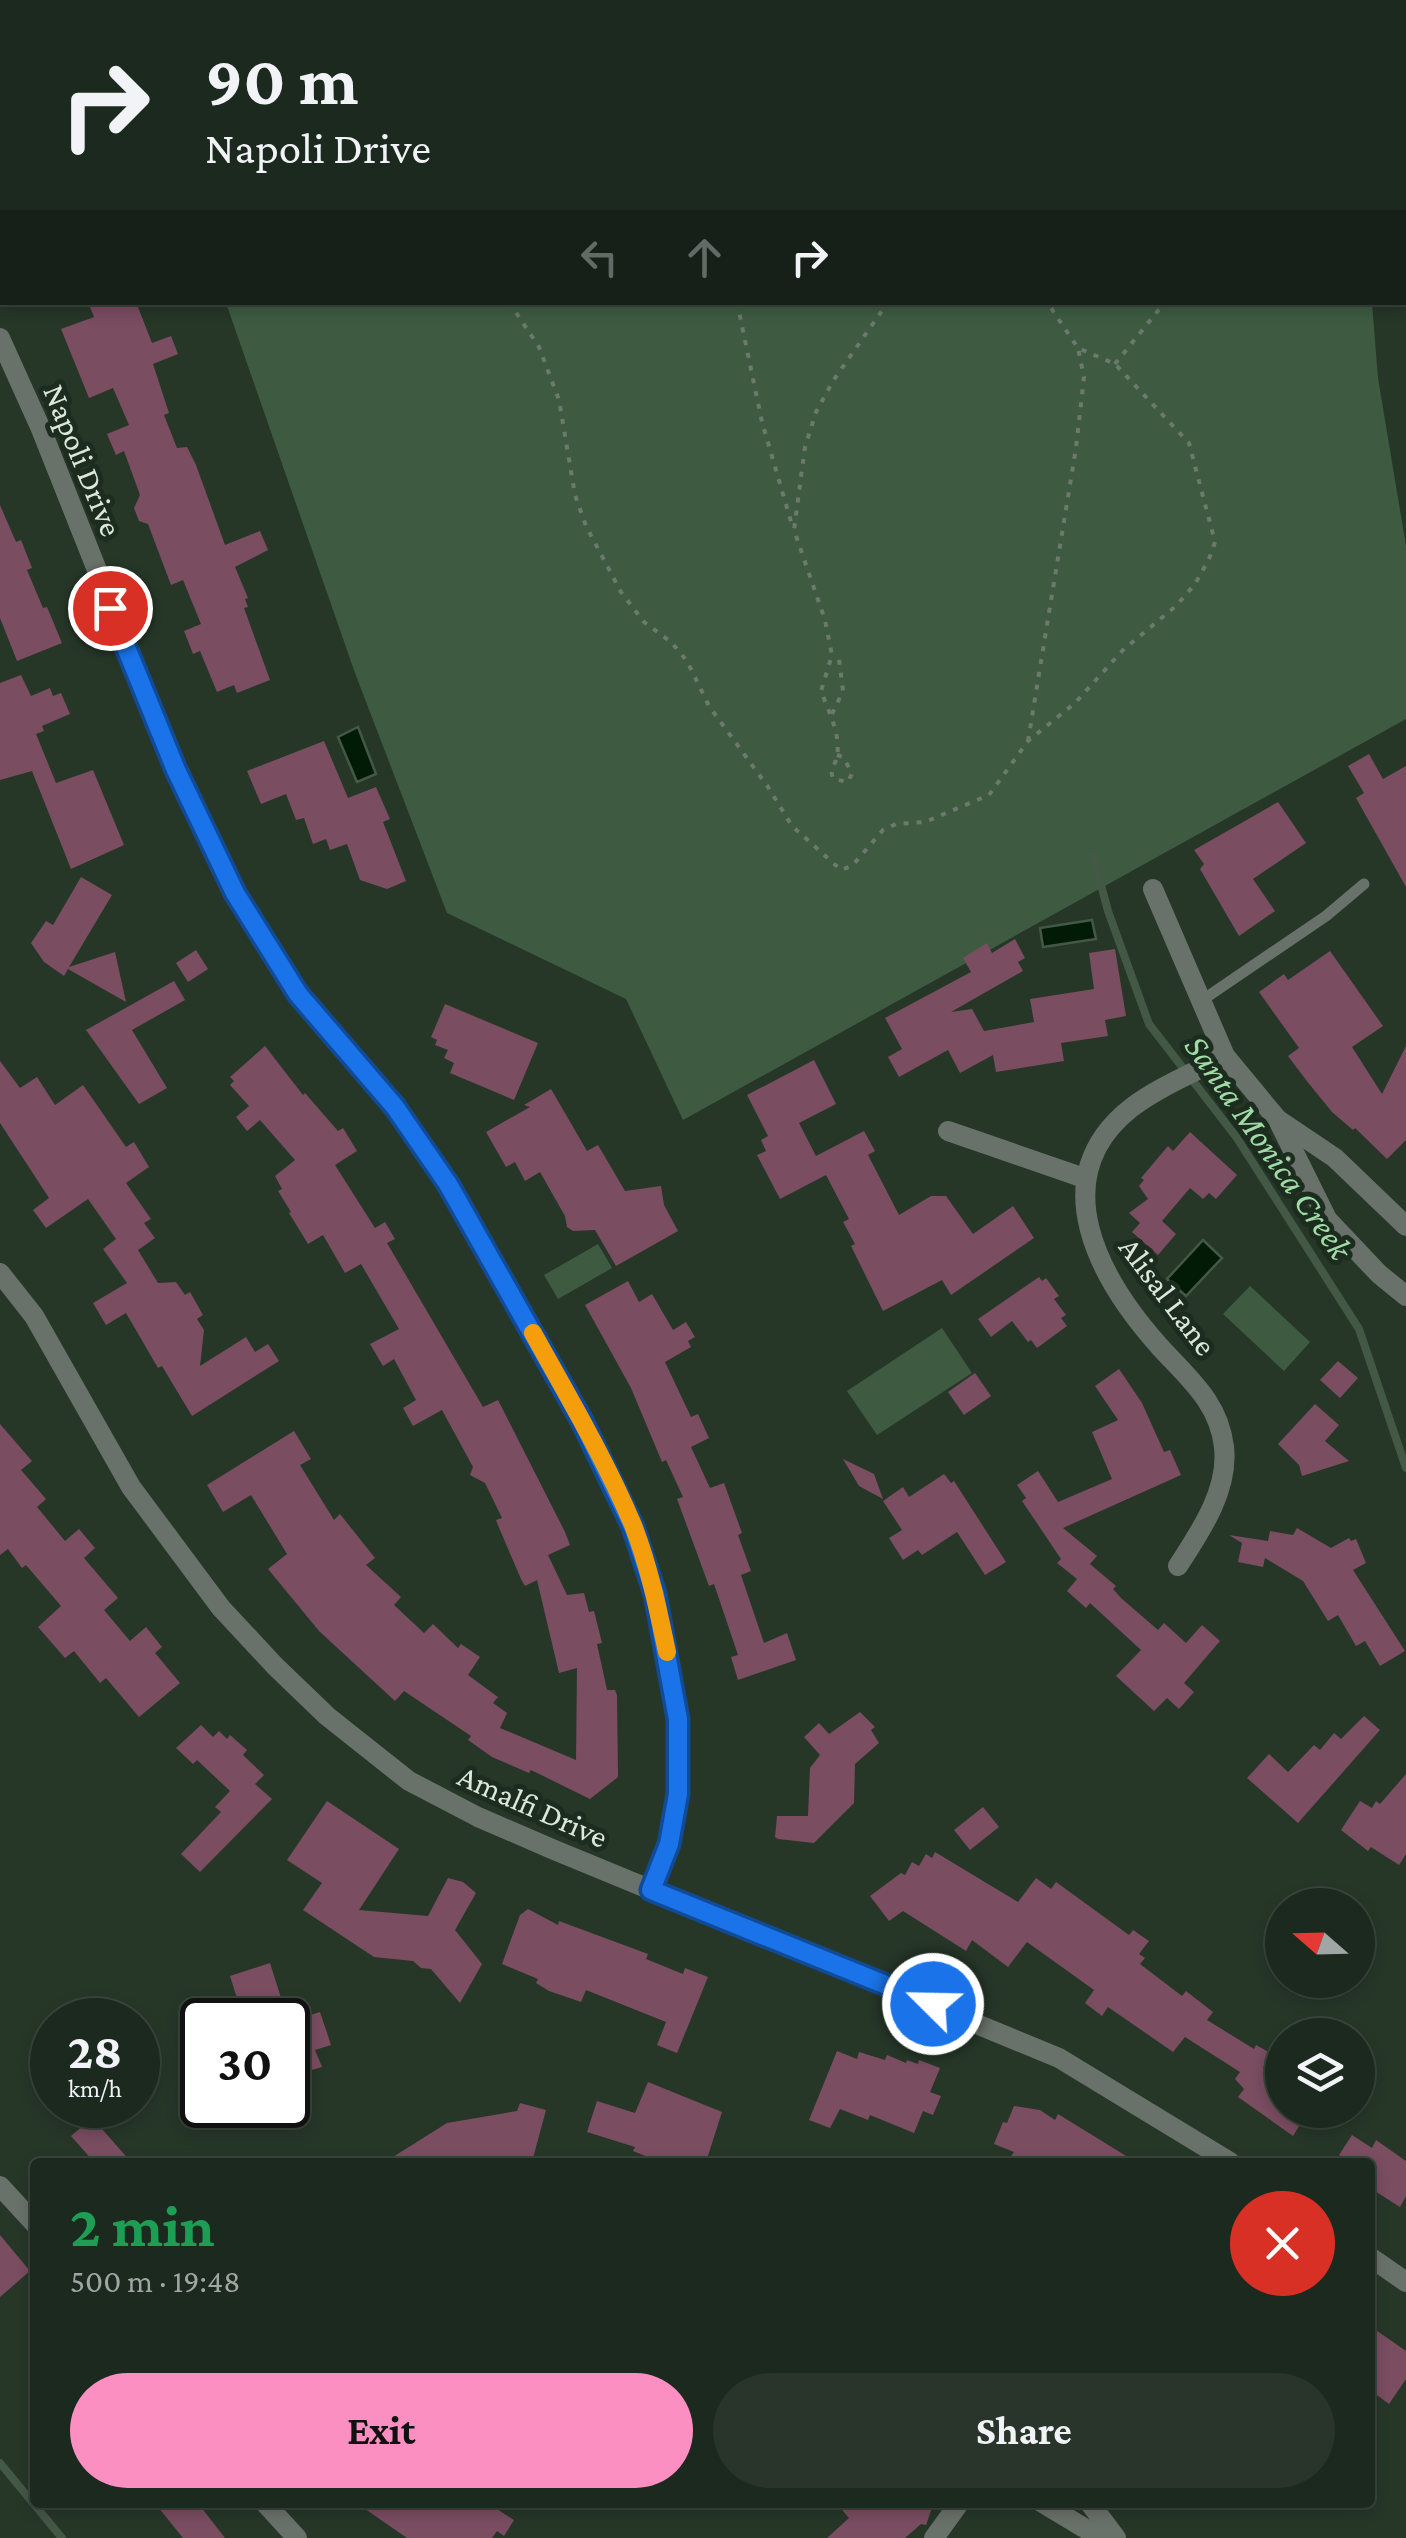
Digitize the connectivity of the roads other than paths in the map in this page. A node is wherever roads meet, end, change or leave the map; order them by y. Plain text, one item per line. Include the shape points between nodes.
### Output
1 (0, 338) edge
2 (1364, 884) dead end
3 (1153, 890) dead end
4 (1201, 1001) junction
5 (1225, 1056) junction
6 (1278, 1120) junction
7 (948, 1131) dead end
8 (1084, 1178) junction
9 (1406, 1226) edge
10 (0, 1272) edge
11 (1406, 1296) edge
12 (1178, 1566) dead end
13 (651, 1890) junction
14 (1223, 2158) edge
15 (0, 2186) edge
16 (30, 2219) edge
17 (1375, 2260) edge
18 (1406, 2282) edge
19 (270, 2508) edge
20 (956, 2508) edge
21 (1051, 2508) edge
22 (1094, 2508) edge
23 (297, 2538) edge
24 (934, 2538) edge
25 (1101, 2538) edge
26 (1116, 2538) edge

1 - 13 street, Napoli Drive via 176,770 235,893 298,994 395,1107 448,1184 582,1421 633,1527 655,1594 678,1719 678,1794
2 - 4 lane
3 - 4 street
4 - 5 street
5 - 6 street
5 - 8 street via 1132,1108 1104,1134
6 - 9 street via 1335,1158
6 - 11 street via 1327,1219
7 - 8 street
8 - 12 street, Alisal Lane via 1092,1247 1217,1418 1222,1478
10 - 13 street, Amalfi Drive via 34,1316 142,1502 221,1608 314,1704 409,1781
13 - 14 street, Amalfi Drive via 1059,2058
15 - 16 street
17 - 18 street
19 - 23 street
20 - 24 street
21 - 25 street
22 - 26 street

